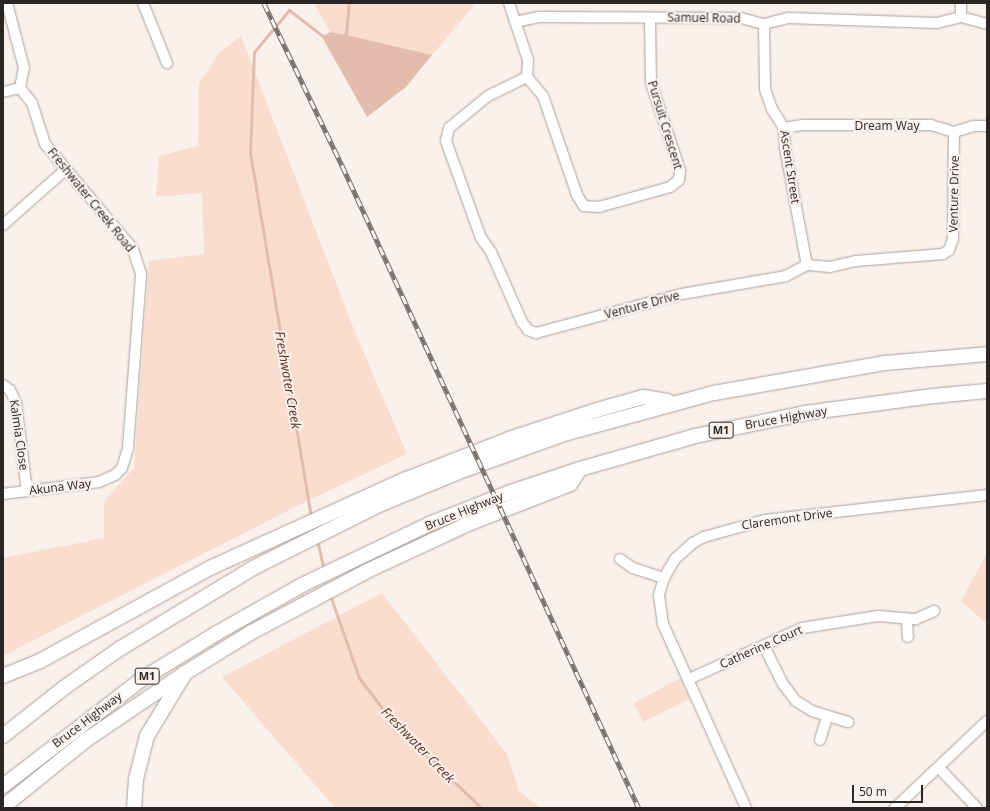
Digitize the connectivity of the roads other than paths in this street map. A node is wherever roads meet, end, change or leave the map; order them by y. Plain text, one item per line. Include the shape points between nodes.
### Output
1 (7, 3) edge
2 (143, 3) edge
3 (509, 3) edge
4 (961, 3) edge
5 (961, 17) junction
6 (650, 18) junction
7 (515, 22) junction
8 (764, 24) junction
9 (987, 24) edge
10 (167, 63) dead end
11 (527, 77) junction
12 (20, 88) junction
13 (3, 92) edge
14 (987, 126) edge
15 (784, 128) junction
16 (954, 132) junction
17 (65, 170) junction
18 (3, 225) edge
19 (807, 265) junction
20 (987, 354) edge
21 (3, 385) edge
22 (987, 391) edge
23 (673, 402) junction
24 (580, 468) junction
25 (116, 475) joint
26 (27, 491) junction
27 (3, 494) edge
28 (987, 496) edge
29 (620, 559) dead end
30 (664, 578) junction
31 (934, 611) dead end
32 (907, 620) junction
33 (908, 637) dead end
34 (764, 646) junction
35 (185, 673) junction
36 (3, 676) edge
37 (689, 680) junction
38 (827, 717) junction
39 (987, 721) edge
40 (848, 722) dead end
41 (3, 736) edge
42 (820, 740) dead end
43 (939, 768) junction
44 (3, 786) edge
45 (3, 807) edge
46 (134, 808) edge
47 (746, 808) edge
48 (895, 808) edge
49 (977, 808) edge

1 - 12 street via 24,68
2 - 10 street
3 - 7 street
4 - 5 street
5 - 8 street, Samuel Road via 937,23 788,18
5 - 9 street, Samuel Road
6 - 7 street, Samuel Road via 539,17
6 - 8 street, Samuel Road via 741,18
6 - 11 street, Pursuit Crescent via 651,83 680,170 679,180 670,187 599,207 584,206 577,195 545,99
7 - 11 street via 528,60
8 - 15 street, Ascent Street via 765,89 772,109
11 - 19 street, Venture Drive via 488,96 453,124 446,137 481,238 491,252 528,330 541,333 682,294 786,276
12 - 13 street
12 - 17 street, Freshwater Creek Road via 30,99 45,144
14 - 16 street
15 - 16 street, Dream Way via 802,125 931,125
15 - 19 street, Ascent Street via 785,148
16 - 19 street, Venture Drive via 953,240 949,250 940,255 856,261 830,267
17 - 18 street
17 - 25 street, Freshwater Creek Road via 133,250 140,264 128,448 122,468
20 - 23 highway via 825,372
21 - 26 street, Kalmia Close via 10,390 16,402
22 - 24 highway, Bruce Highway / M1 via 872,404 767,420 695,436
23 - 36 highway via 643,397 597,410 503,441 349,503 181,582 40,661
23 - 41 highway via 502,455 353,517 294,546 120,648
24 - 35 highway via 570,484 480,519 367,571 308,601
24 - 44 highway, Bruce Highway / M1 via 501,496 363,554 304,584 142,679
25 - 26 street, Akuna Way via 99,482
26 - 27 street, Akuna Way
28 - 30 street, Claremont Drive via 784,517 739,526 693,543 675,559
29 - 30 street via 633,568
30 - 37 street, Claremont Drive via 659,595 663,624
31 - 32 street, Catherine Court via 916,620
32 - 33 street
32 - 34 street, Catherine Court via 878,616 818,624 802,628
34 - 37 street, Catherine Court
34 - 38 street via 788,693 812,711
35 - 45 highway via 86,740
35 - 46 highway via 147,736 136,779
37 - 47 street, Claremont Drive
38 - 40 street
38 - 42 street
39 - 43 street
43 - 48 street
43 - 49 street

